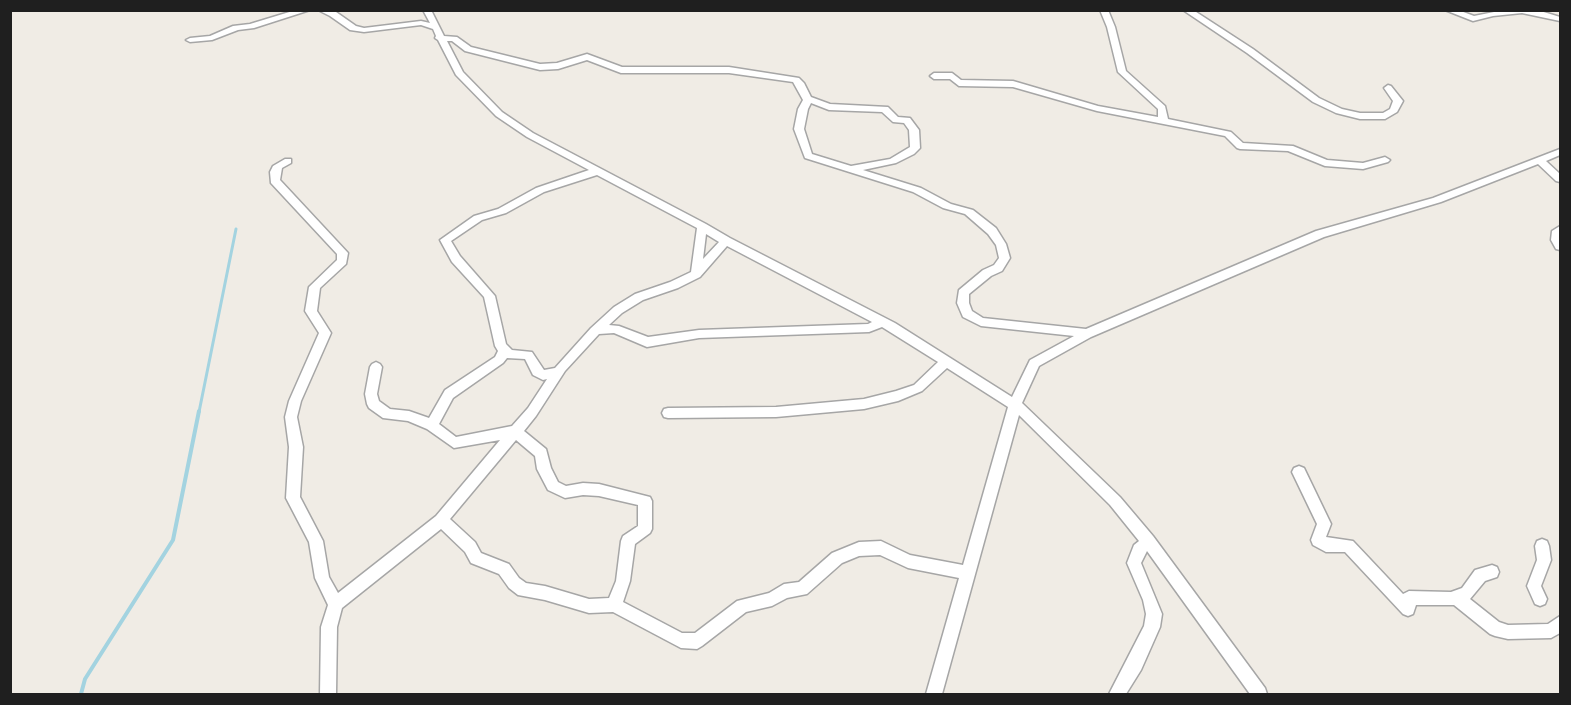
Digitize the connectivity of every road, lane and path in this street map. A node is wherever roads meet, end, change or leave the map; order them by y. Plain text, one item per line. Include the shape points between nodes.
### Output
1 (306, 10) edge
2 (322, 10) edge
3 (427, 10) edge
4 (1104, 10) edge
5 (1187, 10) edge
6 (1449, 10) edge
7 (1560, 19) edge
8 (437, 33) junction
9 (190, 40) dead end
10 (934, 76) dead end
11 (1388, 88) dead end
12 (806, 98) junction
13 (1163, 120) junction
14 (1560, 152) edge
15 (1385, 160) dead end
16 (1539, 160) junction
17 (288, 161) dead end
18 (852, 169) junction
19 (598, 171) junction
20 (1560, 179) edge
21 (702, 226) junction
22 (1560, 230) edge
23 (726, 241) junction
24 (1560, 246) edge
25 (696, 274) junction
26 (882, 322) junction
27 (597, 330) junction
28 (1087, 334) junction
29 (505, 350) junction
30 (946, 361) junction
31 (376, 367) dead end
32 (558, 372) junction
33 (1015, 405) junction
34 (668, 413) dead end
35 (432, 425) junction
36 (515, 431) junction
37 (1299, 472) dead end
38 (441, 520) junction
39 (1148, 541) junction
40 (1542, 546) dead end
41 (1492, 572) dead end
42 (969, 573) junction
43 (1456, 597) junction
44 (1540, 599) dead end
45 (336, 604) junction
46 (614, 605) junction
47 (1560, 623) edge
48 (328, 694) edge
49 (934, 694) edge
50 (1117, 694) edge
51 (1259, 694) edge

1 - 9 street via 212,38
2 - 8 street via 353,28 421,23
3 - 8 street
4 - 13 street via 1122,72 1161,108
5 - 11 street via 1339,111 1384,116 1394,110 1398,101
6 - 7 street via 1473,19 1522,11
8 - 12 street via 468,50 540,67 587,57 621,69 729,70 796,80
8 - 19 street via 459,72 499,114
10 - 13 street via 952,76 958,83 1013,84 1097,108
12 - 18 street via 799,129 808,156
12 - 18 street via 829,107 885,110 896,120 908,120 914,130 915,148 911,152 893,161
13 - 15 street via 1228,134 1240,146 1290,148 1325,163 1363,166
14 - 16 street
16 - 20 street
16 - 28 street via 1437,200 1320,234
17 - 45 street via 278,166 275,181 343,253 342,261 315,287 311,311 325,333 291,417 296,447 293,498 316,541 322,578
18 - 28 street via 917,189 947,206 969,212 992,231 1005,258 998,268 963,292 967,314 981,322
19 - 21 street
19 - 29 street via 540,190 502,211 477,218 445,240 456,259 489,296
21 - 23 street
21 - 25 street
22 - 24 street via 1556,240
23 - 25 street
23 - 26 street
25 - 27 street via 639,297
26 - 27 street via 869,328 699,334 647,342 615,329
26 - 30 street
27 - 32 street
28 - 33 street via 1034,363
29 - 32 street via 528,356 543,375
29 - 35 street via 499,360 449,394
30 - 33 street
30 - 34 street via 918,388 864,404 776,412
31 - 35 street via 372,404 387,414 409,416
32 - 36 street
33 - 39 street via 1115,501
33 - 42 street
35 - 36 street via 454,443
36 - 38 street
36 - 46 street via 541,453 553,486 565,492 599,490 645,501 645,529 628,541 623,581
37 - 43 street via 1324,524 1318,540 1326,545 1348,546 1401,596
38 - 45 street
38 - 46 street via 470,547 476,558 504,569 523,590 589,606
39 - 50 street via 1134,563 1154,614 1152,627
39 - 51 street
40 - 44 street via 1544,560 1534,586
41 - 43 street via 1480,575 1467,593
42 - 46 street via 908,561 881,548 859,549 837,558 802,589 742,606 698,642 681,640
42 - 49 street
43 - 47 street via 1495,629 1551,631
45 - 48 street via 329,627

